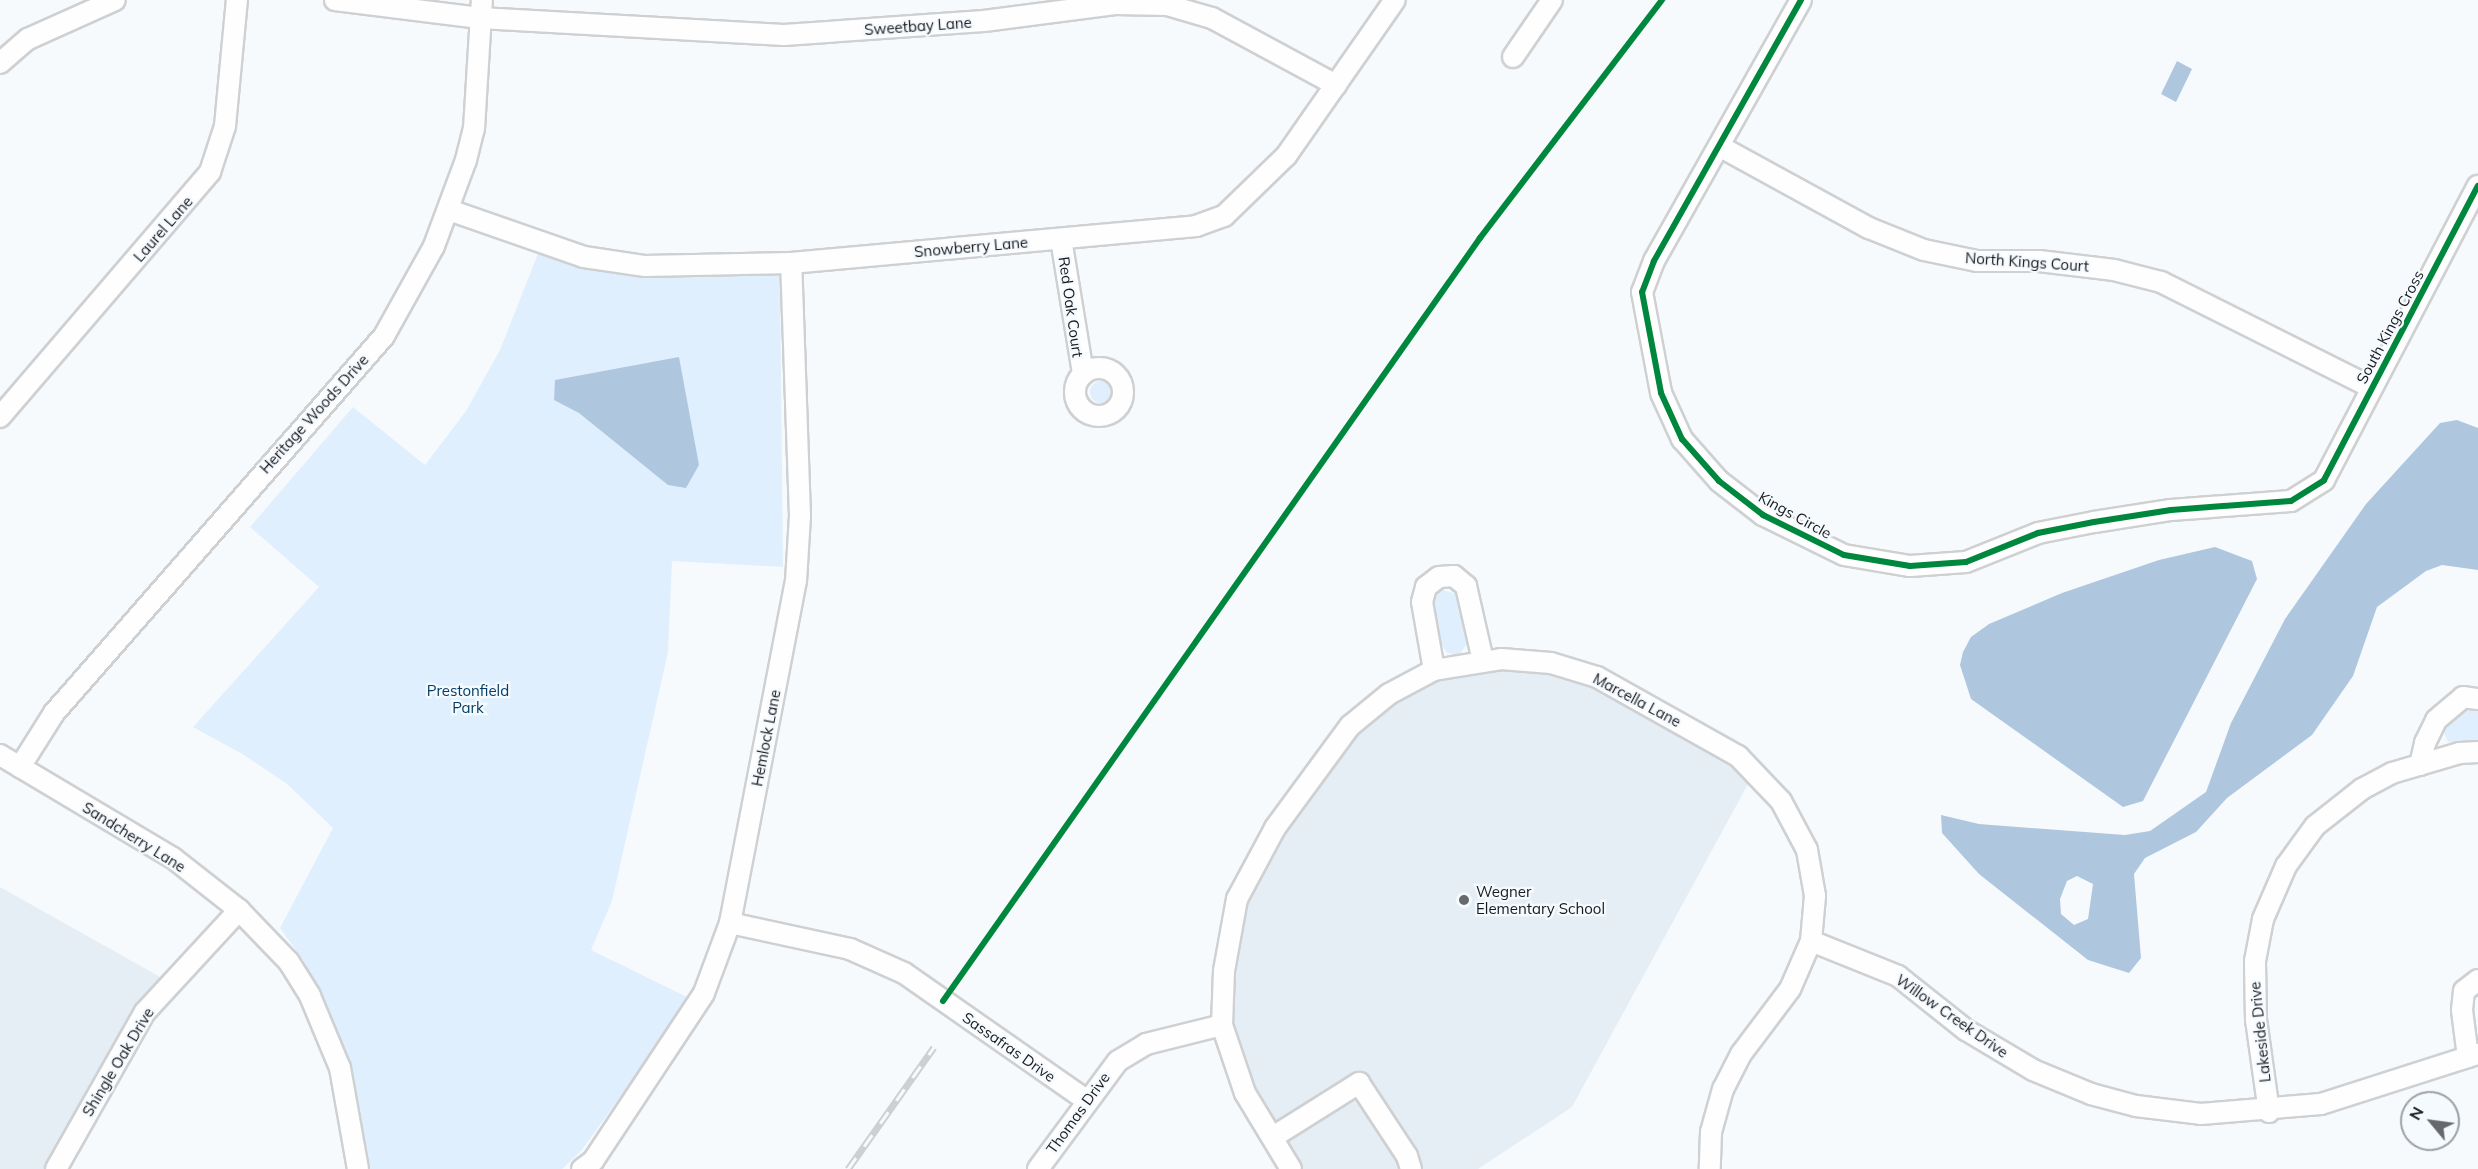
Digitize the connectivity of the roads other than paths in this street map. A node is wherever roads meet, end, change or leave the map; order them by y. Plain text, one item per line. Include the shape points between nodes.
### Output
1 (115, 0) edge
2 (237, 0) edge
3 (335, 0) edge
4 (1395, 0) edge
5 (1552, 0) edge
6 (1801, 0) edge
7 (481, 9) edge
8 (1513, 57) dead end
9 (0, 63) edge
10 (1336, 84) junction
11 (1719, 146) junction
12 (2478, 186) edge
13 (449, 210) junction
14 (1061, 239) junction
15 (791, 263) junction
16 (1083, 374) dead end
17 (2371, 387) junction
18 (0, 417) edge
19 (2324, 480) joint
20 (1483, 661) junction
21 (1434, 670) junction
22 (2478, 699) edge
23 (2478, 752) edge
24 (0, 755) edge
25 (2420, 765) junction
26 (20, 767) junction
27 (239, 910) junction
28 (730, 923) junction
29 (1811, 941) junction
30 (2478, 980) edge
31 (1222, 1025) junction
32 (2473, 1055) edge
33 (1086, 1100) junction
34 (2269, 1112) junction
35 (1273, 1137) junction
36 (56, 1169) edge
37 (358, 1169) edge
38 (582, 1169) edge
39 (1038, 1169) edge
40 (1291, 1169) edge
41 (1411, 1169) edge
42 (1710, 1169) edge

1 - 9 street via 28,39
2 - 18 street, Laurel Lane via 225,126 210,172
3 - 7 street, Sweetbay Lane
4 - 10 street, Snowberry Lane
5 - 8 street
6 - 11 street, Kings Circle
7 - 10 street, Sweetbay Lane via 784,34 984,21 1115,4 1149,4 1212,18
7 - 13 street, Heritage Woods Drive via 474,129
10 - 14 street, Snowberry Lane via 1286,156 1224,216 1196,226
11 - 17 street, North Kings Court via 1869,228 1924,250 1977,261 2039,261 2114,270 2161,282
11 - 19 street, Kings Circle via 1654,261 1642,292 1661,393 1682,439 1719,481 1763,515 1844,555 1910,566 1966,562 2038,533 2083,524 2171,510 2291,501
12 - 17 street, South Kings Cross
13 - 15 street, Snowberry Lane via 584,257 645,266
13 - 26 street, Heritage Woods Drive via 434,246 384,336 54,713
14 - 15 street, Snowberry Lane
14 - 16 street, Red Oak Court
15 - 28 street, Hemlock Lane via 800,516 795,581
17 - 19 street, South Kings Cross
20 - 21 street, Marcella Lane
20 - 21 street via 1467,586 1454,576 1439,577 1426,587 1422,602
20 - 29 street, Marcella Lane via 1551,663 1597,677 1738,756 1781,801 1807,850 1815,896
21 - 31 street, Marcella Lane via 1389,694 1350,726 1254,862 1231,915
22 - 25 street via 2463,697 2436,720
23 - 25 street, Lakeside Drive
24 - 26 street, Sandcherry Lane
25 - 34 street, Lakeside Drive via 2392,772 2328,814 2301,843 2270,899 2258,940 2254,981
26 - 27 street, Sandcherry Lane via 173,858
27 - 36 street, Shingle Oak Drive via 145,1012
27 - 37 street, Sandcherry Lane via 289,962 327,1033 340,1068
28 - 33 street, Sassafras Drive via 850,949 903,973
28 - 38 street, Hemlock Lane via 704,993 593,1161
29 - 34 street, Willow Creek Drive via 1885,969 1995,1050 2070,1086 2136,1106 2177,1112
29 - 42 street, Marcella Lane via 1790,989 1741,1054 1723,1089 1711,1132
30 - 32 street via 2464,991 2462,1010
31 - 33 street, Thomas Drive via 1176,1035 1131,1051 1110,1068
31 - 35 street via 1245,1093
32 - 34 street, Willow Creek Drive via 2376,1090
33 - 39 street, Thomas Drive
35 - 40 street
35 - 41 street via 1359,1083 1407,1156

